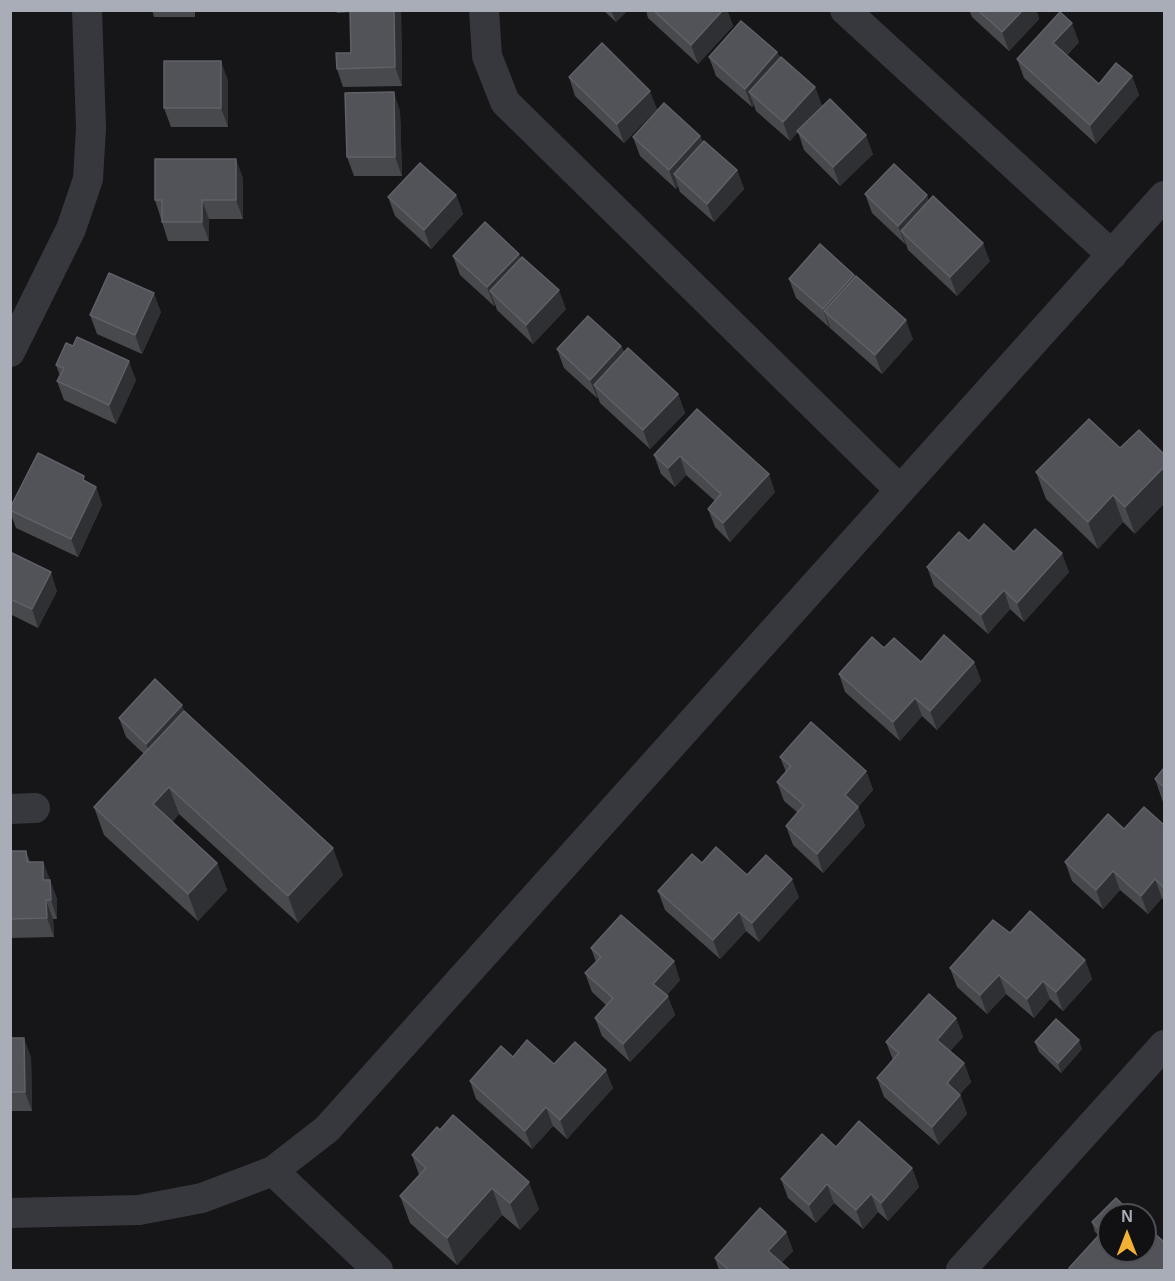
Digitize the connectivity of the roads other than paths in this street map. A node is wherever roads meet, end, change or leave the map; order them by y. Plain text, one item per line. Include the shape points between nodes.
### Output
1 (87, 10) edge
2 (484, 10) edge
3 (845, 10) edge
4 (1164, 196) edge
5 (1112, 255) junction
6 (10, 352) edge
7 (900, 490) junction
8 (1164, 1045) edge
9 (273, 1171) junction
10 (10, 1213) edge
11 (378, 1270) edge
12 (961, 1270) edge

1 - 6 street via 91,128 88,180 71,229
2 - 7 street via 487,56 505,102
3 - 5 street
4 - 5 street
5 - 7 street
7 - 9 street via 327,1129
8 - 12 street
9 - 10 street via 202,1198 139,1210
9 - 11 street

